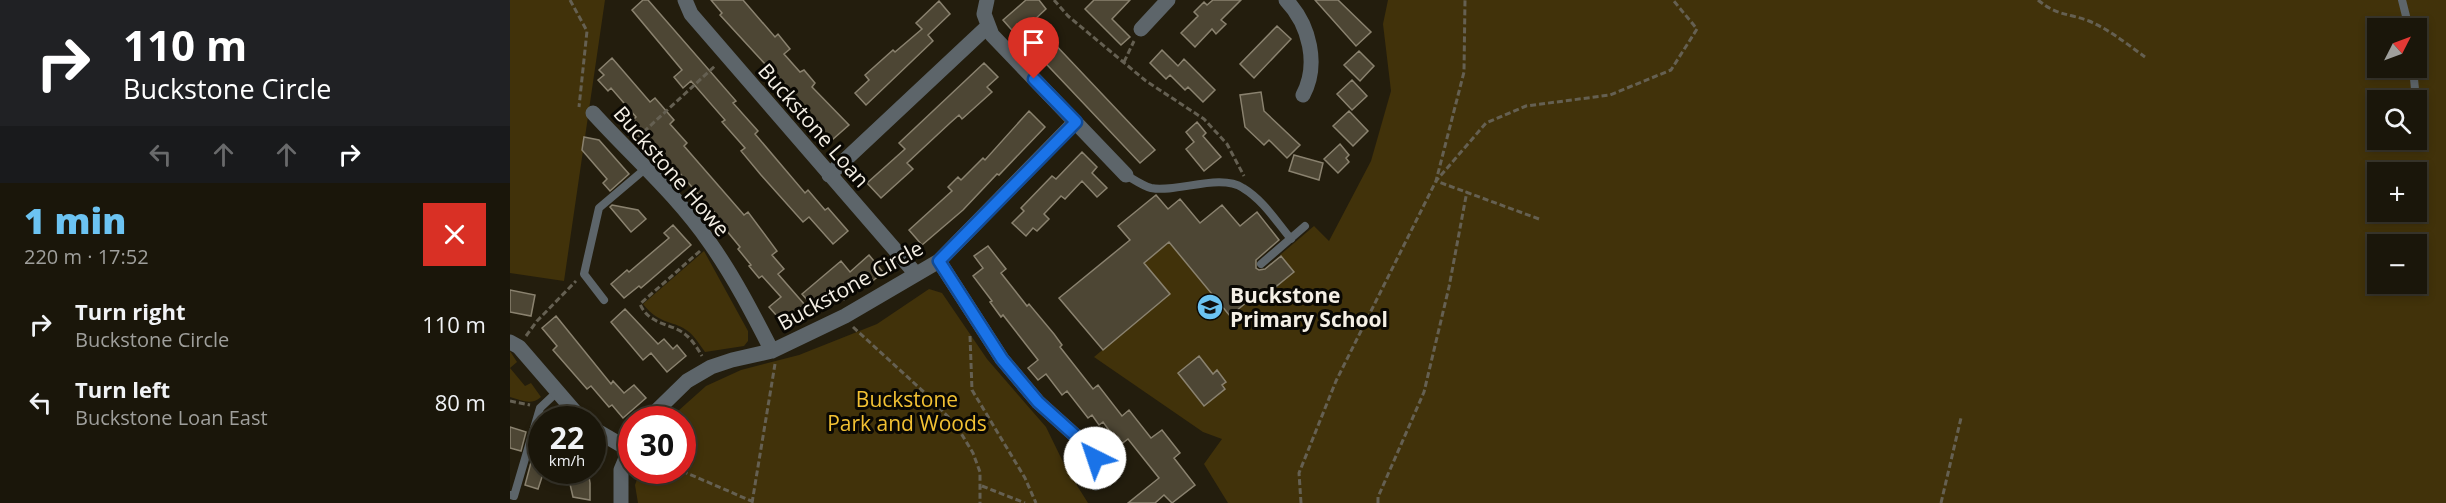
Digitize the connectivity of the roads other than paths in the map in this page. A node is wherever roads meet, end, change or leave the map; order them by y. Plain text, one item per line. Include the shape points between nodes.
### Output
1 (685, 0) edge
2 (987, 0) edge
3 (1168, 0) edge
4 (1286, 0) edge
5 (2402, 0) edge
6 (2406, 18) edge
7 (987, 27) junction
8 (1141, 29) road end
9 (1303, 95) dead end
10 (586, 112) road end
11 (1076, 122) junction
12 (645, 169) junction
13 (829, 175) junction
14 (1126, 175) joint
15 (1305, 226) dead end
16 (1291, 239) junction
17 (939, 261) junction
18 (1261, 264) dead end
19 (916, 274) junction
20 (604, 300) dead end
21 (515, 345) edge
22 (772, 351) junction
23 (557, 392) junction
24 (570, 406) edge
25 (661, 406) edge
26 (1104, 474) dead end
27 (621, 484) edge
28 (510, 495) edge
29 (621, 503) edge

1 - 13 street, Buckstone Loan via 691,14
2 - 7 street
3 - 8 street via 1159,16
4 - 9 street via 1302,23 1311,51 1310,82
5 - 6 lane
7 - 11 street
7 - 13 street
10 - 12 street, Buckstone Howe
11 - 14 street
11 - 17 street, Buckstone Circle
12 - 20 lane via 599,208 584,274
12 - 22 street, Buckstone Howe via 710,242
13 - 19 street, Buckstone Loan
14 - 16 lane via 1150,188 1215,183 1241,186 1260,200
15 - 16 lane
16 - 18 lane
17 - 19 street, Buckstone Circle
17 - 26 street via 1002,359 1038,402 1088,447
19 - 22 street, Buckstone Circle via 844,316
21 - 23 street
22 - 25 street, Buckstone Circle via 711,367 687,381
23 - 24 street
23 - 28 lane via 540,408 514,496
27 - 29 street

